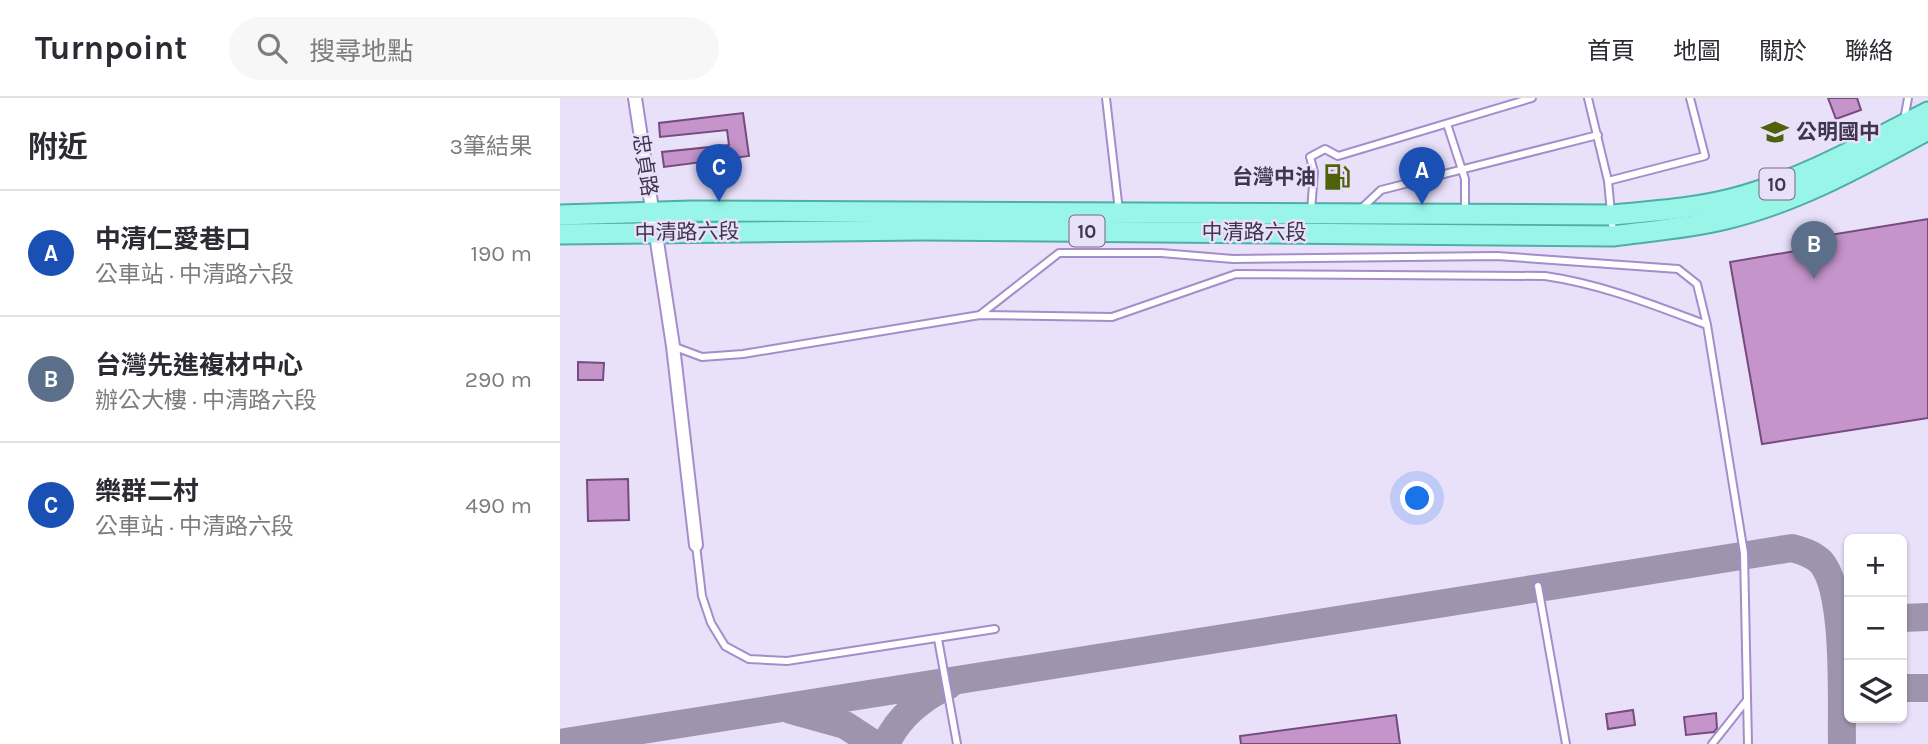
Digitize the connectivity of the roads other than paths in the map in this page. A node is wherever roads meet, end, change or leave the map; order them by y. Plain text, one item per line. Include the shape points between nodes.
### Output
1 (635, 98) edge
2 (1106, 98) edge
3 (1532, 98) edge
4 (1588, 98) edge
5 (1690, 98) edge
6 (1908, 98) edge
7 (1928, 112) edge
8 (1447, 124) junction
9 (1903, 124) junction
10 (1928, 130) edge
11 (1598, 135) junction
12 (1463, 171) junction
13 (1608, 181) junction
14 (652, 212) junction
15 (1119, 212) junction
16 (1311, 212) junction
17 (1357, 213) junction
18 (1465, 214) junction
19 (560, 215) edge
20 (1613, 215) junction
21 (1118, 232) junction
22 (655, 233) junction
23 (560, 234) edge
24 (1613, 236) junction
25 (980, 315) junction
26 (1707, 325) junction
27 (673, 346) junction
28 (696, 545) joint
29 (1538, 586) dead end
30 (995, 629) dead end
31 (937, 639) junction
32 (1748, 700) junction
33 (957, 744) edge
34 (1566, 744) edge
35 (1712, 744) edge
36 (1748, 744) edge

1 - 14 street, 忠貞路
2 - 15 lane
3 - 8 lane
4 - 11 lane
5 - 13 lane via 1705,156
6 - 9 lane
7 - 9 main road, 中清路六段 / 10
8 - 12 lane
8 - 16 lane via 1338,156 1325,149 1310,157 1314,172
9 - 20 main road, 中清路六段 / 10 via 1771,186 1730,199
10 - 24 main road, 中清路六段 / 10 via 1774,205 1726,219
11 - 12 lane
11 - 13 lane
12 - 17 lane via 1381,190
12 - 18 lane
13 - 20 lane
14 - 15 main road, 中清路六段 / 10
14 - 19 main road, 中清路六段 / 10
14 - 22 street, 忠貞路
15 - 16 main road, 中清路六段 / 10
15 - 21 lane
16 - 17 main road, 中清路六段 / 10
17 - 18 main road, 中清路六段 / 10
18 - 20 main road, 中清路六段 / 10
20 - 24 lane
21 - 22 main road, 中清路六段 / 10
21 - 24 main road, 中清路六段 / 10
22 - 23 main road, 中清路六段 / 10
22 - 27 street, 忠貞路
25 - 26 lane via 1112,317 1236,274 1545,276 1573,280
25 - 26 lane via 1059,253 1233,259 1497,256 1678,269 1696,284
25 - 27 lane via 743,354 702,357
26 - 32 lane via 1744,554
27 - 28 street, 忠貞路
28 - 31 lane via 710,623 725,646 749,659 787,660
29 - 34 lane
30 - 31 lane
31 - 33 lane
32 - 35 lane
32 - 36 lane

